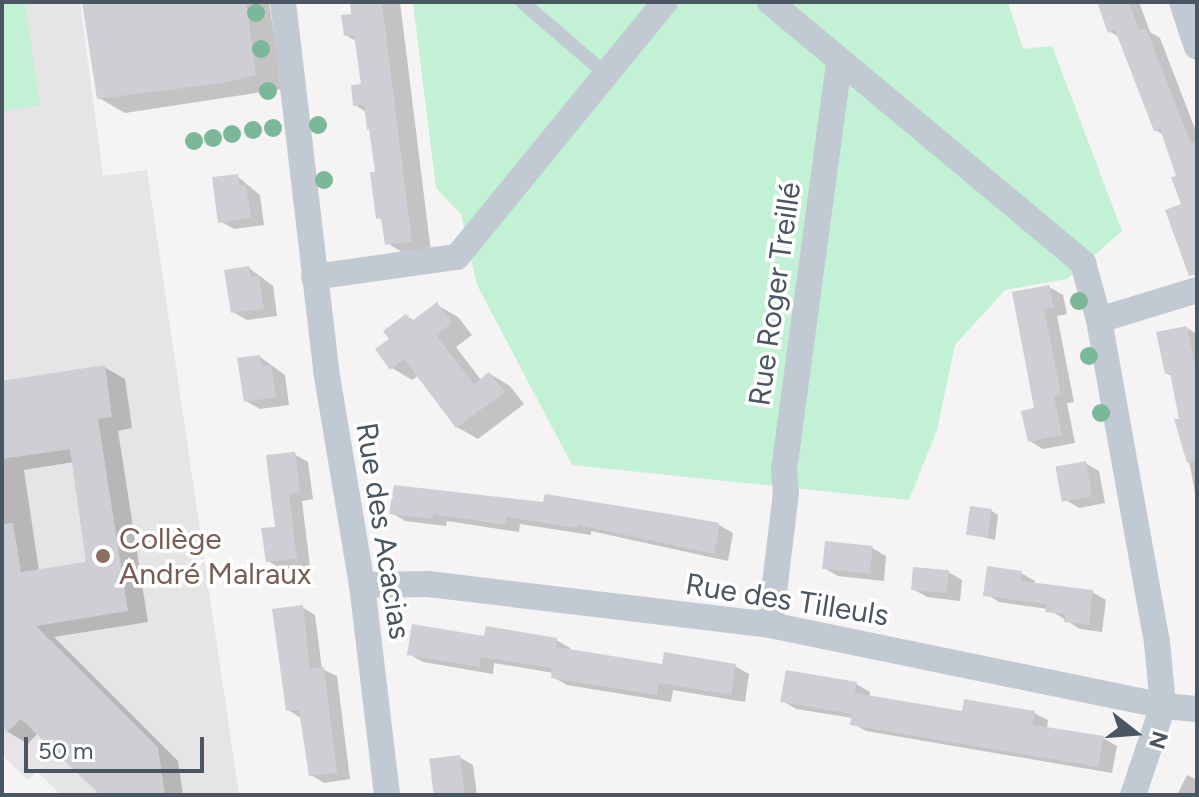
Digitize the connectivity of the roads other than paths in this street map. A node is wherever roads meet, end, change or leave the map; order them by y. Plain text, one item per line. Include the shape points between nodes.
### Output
1 (283, 2) edge
2 (522, 2) edge
3 (665, 2) edge
4 (770, 2) edge
5 (1182, 2) edge
6 (1197, 47) edge
7 (839, 62) junction
8 (606, 74) junction
9 (314, 277) junction
10 (1197, 290) edge
11 (1099, 320) junction
12 (362, 585) junction
13 (770, 625) junction
14 (1163, 706) junction
15 (1197, 709) edge
16 (387, 795) edge
17 (1133, 795) edge

1 - 9 street, Rue des Acacias
2 - 8 lane
3 - 8 street
4 - 7 street
5 - 6 street
7 - 11 street via 1083,263
7 - 13 street, Rue Roger Treillé via 784,470 786,493
8 - 9 street via 457,257
9 - 12 street, Rue des Acacias
10 - 11 street
11 - 14 street via 1157,642
12 - 13 street, Rue des Tilleuls via 428,584
12 - 16 street, Rue des Acacias
13 - 14 street, Rue des Tilleuls
14 - 15 street, Rue des Tilleuls
14 - 17 street

